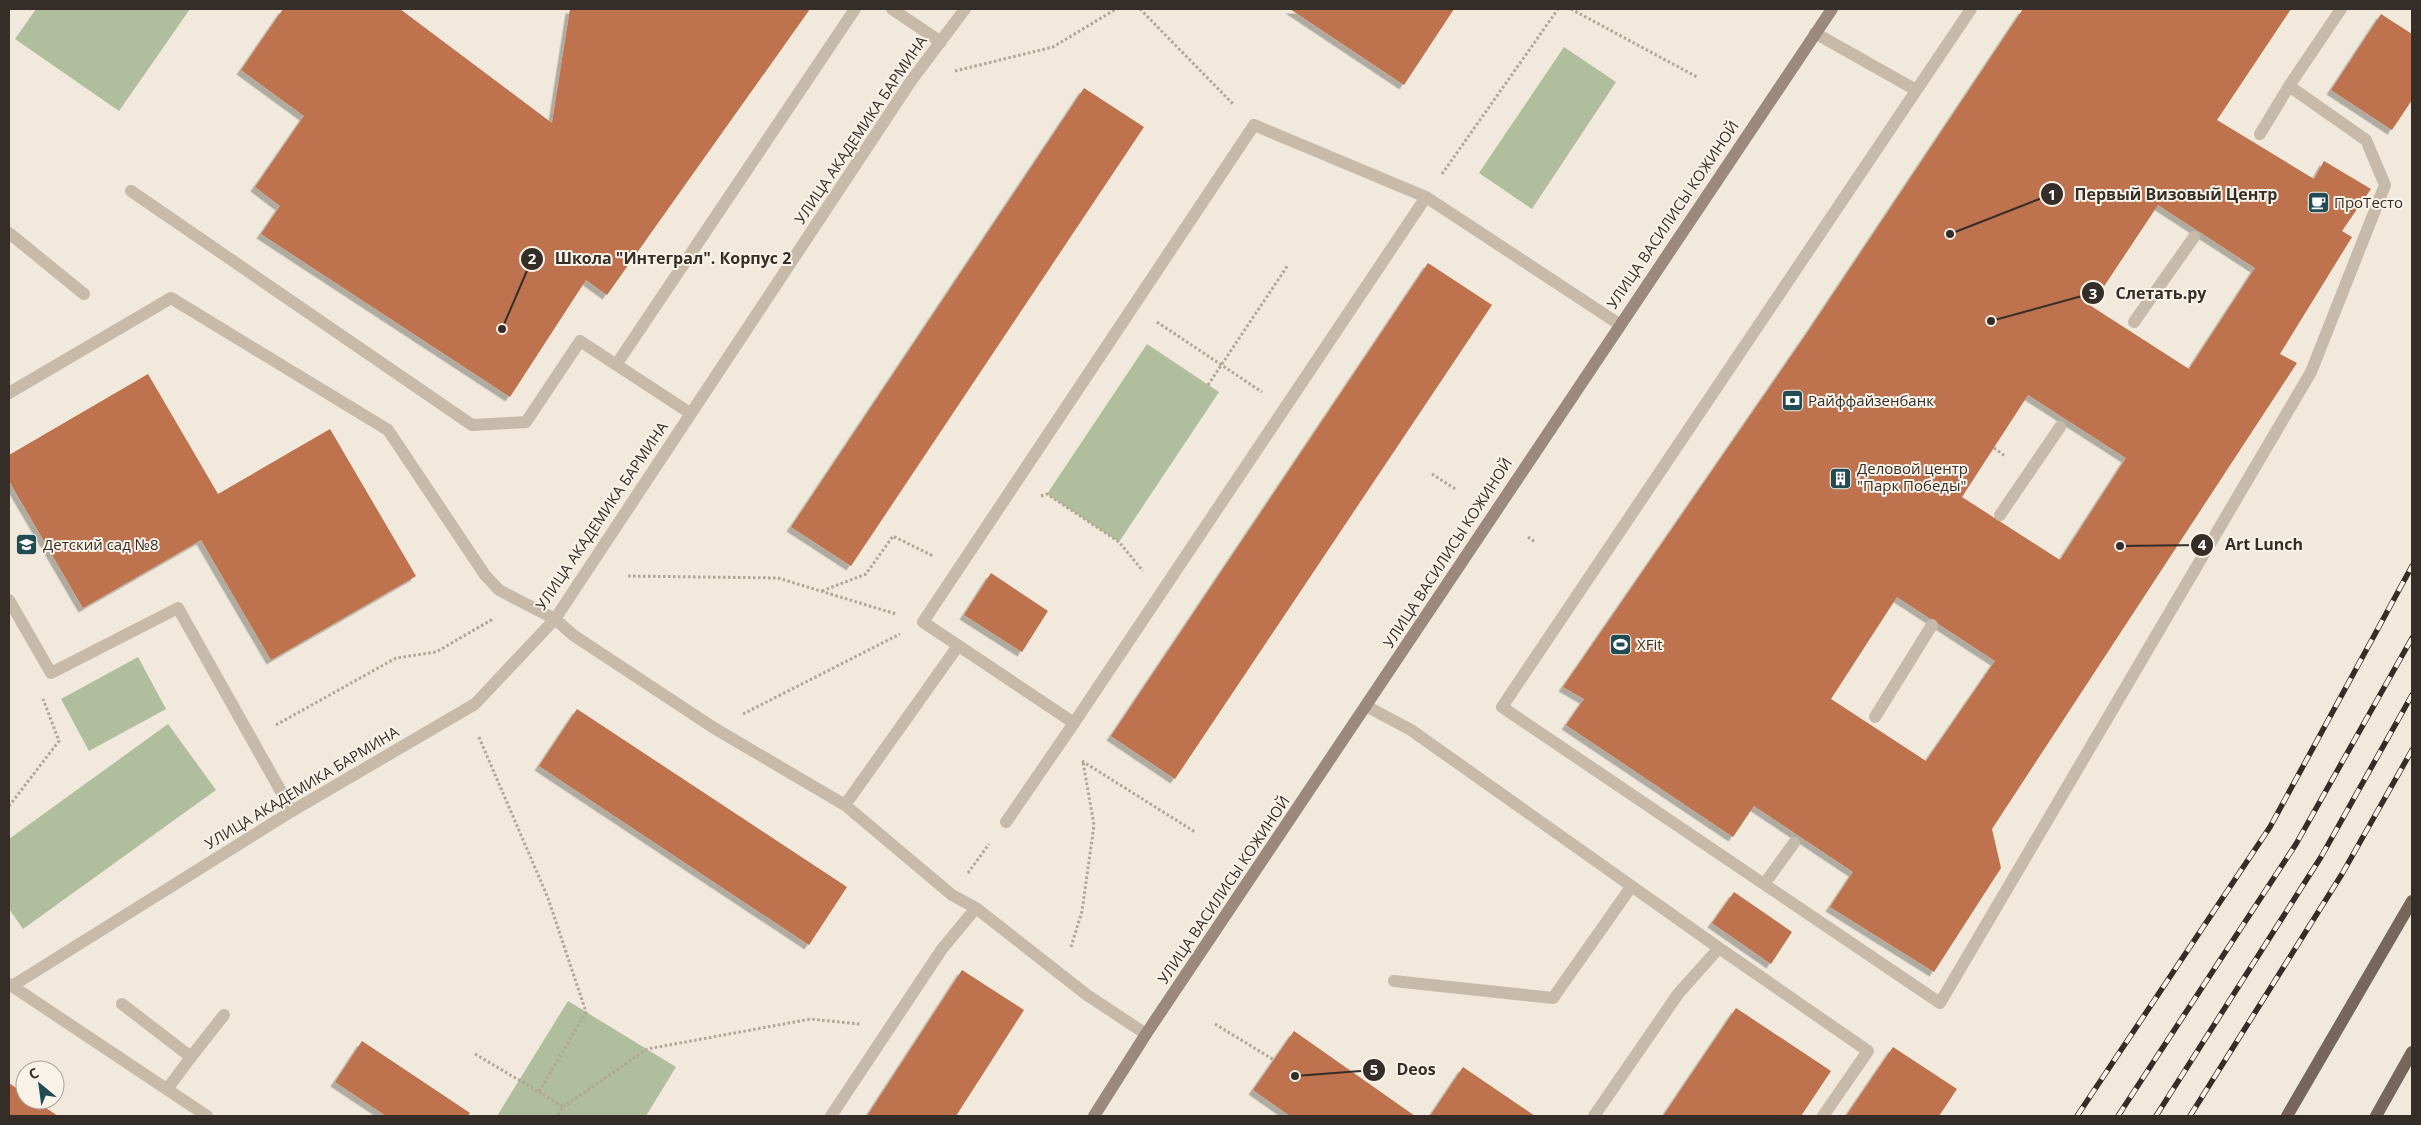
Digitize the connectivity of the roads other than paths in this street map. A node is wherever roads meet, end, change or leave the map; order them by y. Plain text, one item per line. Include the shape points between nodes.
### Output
1 (855, 9) edge
2 (892, 9) edge
3 (965, 9) edge
4 (1832, 9) edge
5 (1971, 9) edge
6 (2341, 9) edge
7 (1815, 34) junction
8 (941, 42) junction
9 (2289, 86) junction
10 (1916, 90) junction
11 (2260, 134) dead end
12 (131, 191) dead end
13 (1426, 197) junction
14 (9, 233) edge
15 (2194, 238) dead end
16 (84, 294) dead end
17 (2134, 322) dead end
18 (1619, 324) junction
19 (616, 365) junction
20 (9, 393) edge
21 (690, 413) junction
22 (2060, 427) dead end
23 (2000, 515) dead end
24 (9, 600) edge
25 (555, 619) junction
26 (1932, 625) dead end
27 (958, 646) junction
28 (1366, 706) junction
29 (1875, 717) dead end
30 (1074, 723) junction
31 (846, 805) junction
32 (292, 811) junction
33 (1006, 822) road end
34 (1794, 843) dead end
35 (1765, 883) junction
36 (1631, 886) junction
37 (2412, 901) edge
38 (976, 908) junction
39 (1719, 948) junction
40 (1394, 981) dead end
41 (10, 985) edge
42 (122, 1004) dead end
43 (224, 1016) dead end
44 (1146, 1034) junction
45 (2412, 1052) edge
46 (191, 1057) junction
47 (168, 1088) junction
48 (207, 1116) edge
49 (831, 1116) edge
50 (1094, 1116) edge
51 (1594, 1116) edge
52 (1823, 1116) edge
53 (2286, 1116) edge
54 (2376, 1116) edge

1 - 19 street
2 - 8 street
3 - 8 street, УЛИЦА АКАДЕМИКА БАРМИНА
4 - 7 street, УЛИЦА ВАСИЛИСЫ КОЖИНОЙ
5 - 10 street
6 - 9 street
7 - 10 street
7 - 18 street, УЛИЦА ВАСИЛИСЫ КОЖИНОЙ
8 - 21 street, УЛИЦА АКАДЕМИКА БАРМИНА via 911,81
9 - 11 street
9 - 35 street via 2366,140 2385,185 2311,372 1940,1003
10 - 35 street via 1502,707
12 - 19 street via 472,425 526,422 580,341
13 - 18 street
13 - 27 street via 1254,125 923,622
13 - 30 street
14 - 16 street
15 - 17 street
18 - 28 street, УЛИЦА ВАСИЛИСЫ КОЖИНОЙ
19 - 21 street
20 - 25 street via 171,298 388,430 499,590
21 - 25 street, УЛИЦА АКАДЕМИКА БАРМИНА
22 - 23 street
24 - 32 street via 51,673 178,608
25 - 31 street via 573,635 714,728
25 - 32 street, УЛИЦА АКАДЕМИКА БАРМИНА via 474,704
26 - 29 street
27 - 30 street
27 - 31 street
28 - 36 street via 1411,730
28 - 44 street, УЛИЦА ВАСИЛИСЫ КОЖИНОЙ
30 - 33 street
31 - 38 street via 952,895
32 - 41 street, УЛИЦА АКАДЕМИКА БАРМИНА
34 - 35 street
36 - 39 street
36 - 40 street via 1553,998
37 - 53 main road
38 - 44 street via 1087,995
38 - 49 street via 942,949
39 - 51 street via 1678,994
39 - 52 street via 1868,1051
41 - 47 street
42 - 46 street
43 - 46 street
44 - 50 street, УЛИЦА ВАСИЛИСЫ КОЖИНОЙ
45 - 54 main road
46 - 47 street
47 - 48 street

